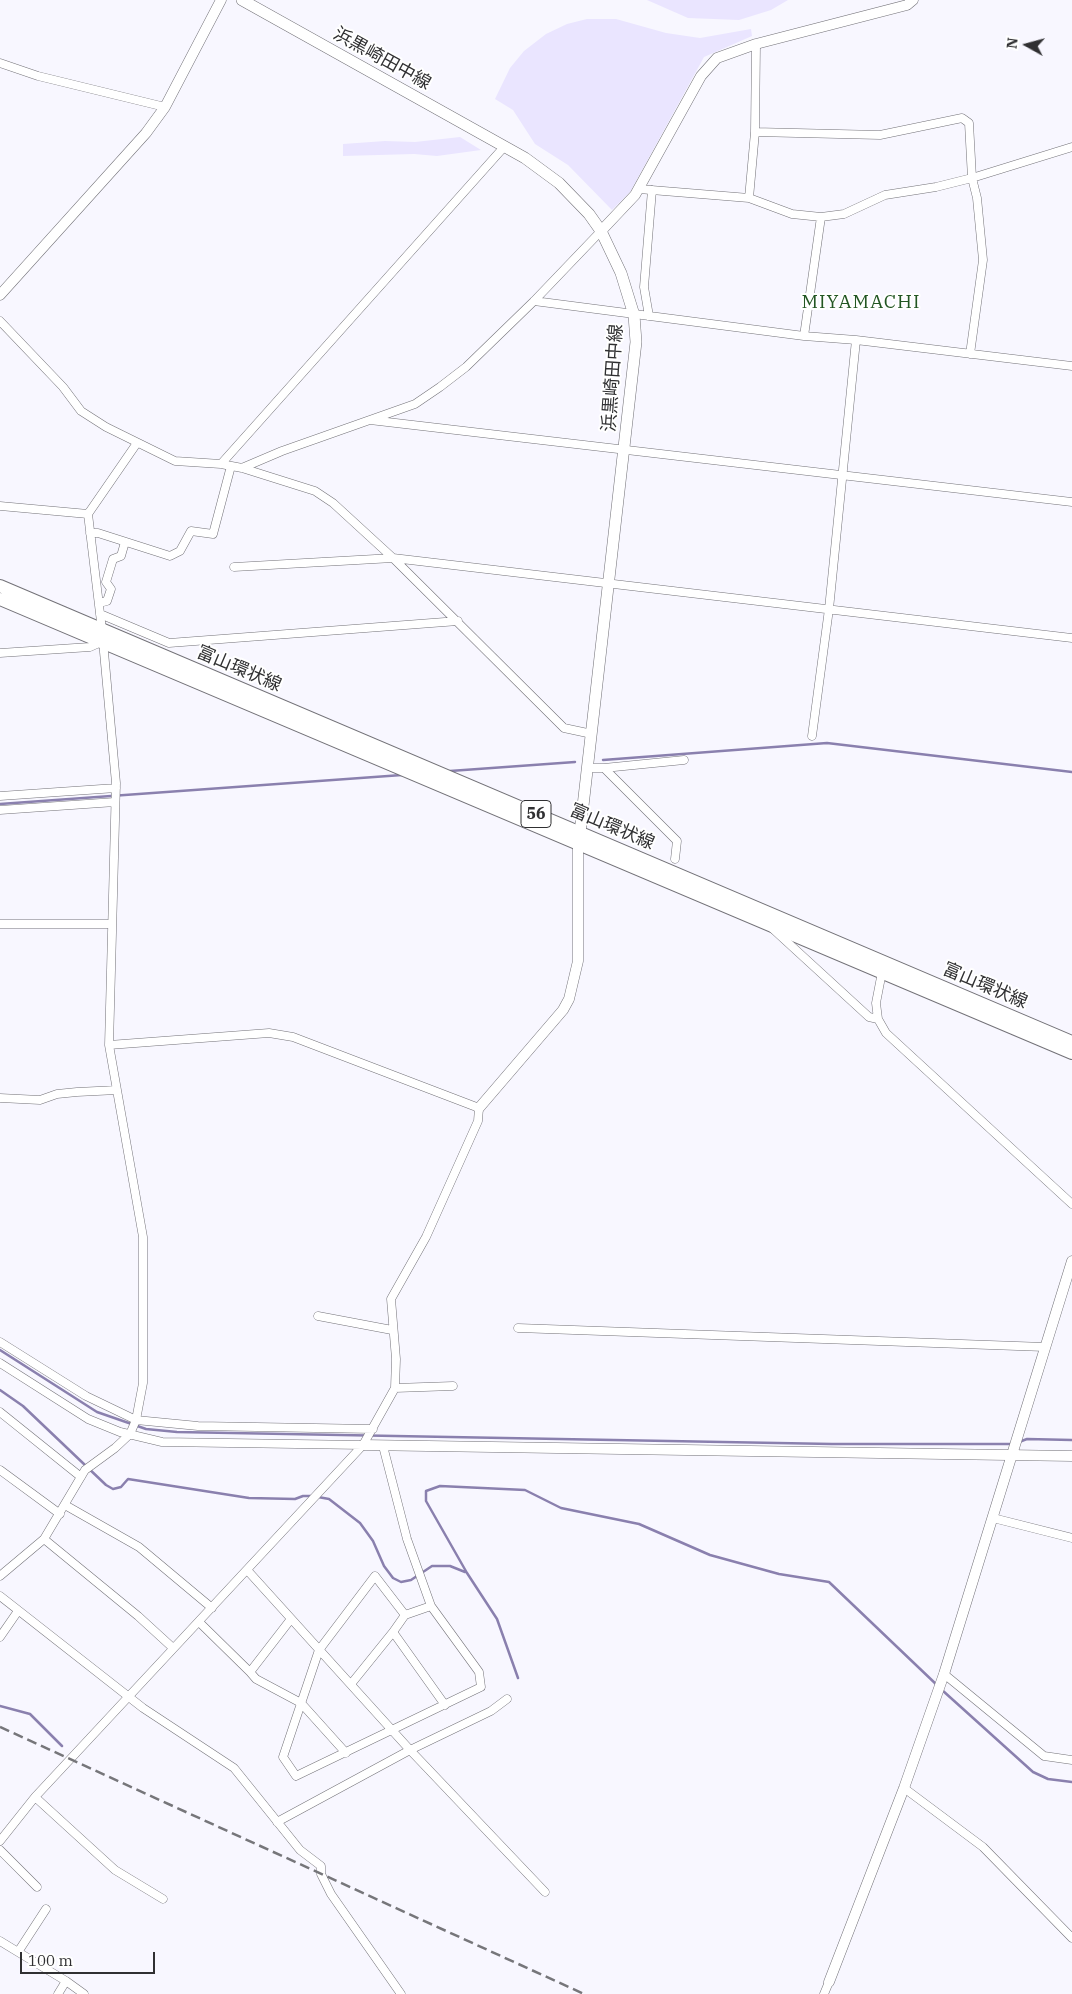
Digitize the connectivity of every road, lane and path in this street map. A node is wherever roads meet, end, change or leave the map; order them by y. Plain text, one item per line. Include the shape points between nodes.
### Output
1 (221, 0) edge
2 (242, 0) edge
3 (913, 0) edge
4 (756, 44) junction
5 (0, 64) edge
6 (165, 107) junction
7 (755, 132) junction
8 (504, 147) junction
9 (1072, 147) edge
10 (972, 178) junction
11 (639, 189) junction
12 (652, 190) junction
13 (748, 198) junction
14 (821, 217) junction
15 (601, 230) junction
16 (0, 295) edge
17 (534, 301) junction
18 (634, 315) junction
19 (649, 316) junction
20 (0, 321) edge
21 (804, 336) junction
22 (856, 340) junction
23 (970, 354) junction
24 (1072, 366) edge
25 (370, 420) junction
26 (137, 443) junction
27 (625, 450) junction
28 (221, 464) junction
29 (231, 466) junction
30 (242, 468) junction
31 (842, 476) junction
32 (1072, 502) edge
33 (0, 506) edge
34 (88, 514) junction
35 (90, 533) junction
36 (125, 542) junction
37 (393, 558) junction
38 (234, 567) dead end
39 (609, 582) junction
40 (0, 586) edge
41 (0, 598) edge
42 (99, 603) junction
43 (829, 609) junction
44 (100, 614) junction
45 (458, 621) junction
46 (102, 636) junction
47 (1072, 638) edge
48 (0, 653) edge
49 (592, 734) junction
50 (812, 736) dead end
51 (684, 760) dead end
52 (588, 768) junction
53 (604, 768) junction
54 (116, 788) junction
55 (0, 796) edge
56 (115, 802) junction
57 (0, 810) edge
58 (579, 837) junction
59 (675, 859) dead end
60 (766, 923) junction
61 (0, 924) edge
62 (111, 924) junction
63 (882, 972) junction
64 (878, 1019) junction
65 (1072, 1042) edge
66 (109, 1045) junction
67 (1072, 1053) edge
68 (117, 1090) junction
69 (0, 1098) edge
70 (479, 1108) junction
71 (1072, 1204) edge
72 (1072, 1261) edge
73 (318, 1316) dead end
74 (518, 1328) dead end
75 (392, 1330) junction
76 (0, 1342) edge
77 (1045, 1347) junction
78 (0, 1363) edge
79 (454, 1386) dead end
80 (395, 1388) junction
81 (0, 1412) edge
82 (136, 1420) junction
83 (373, 1429) junction
84 (130, 1434) junction
85 (363, 1444) junction
86 (383, 1446) junction
87 (1013, 1456) junction
88 (1072, 1456) edge
89 (0, 1470) edge
90 (81, 1477) junction
91 (65, 1505) junction
92 (60, 1514) junction
93 (993, 1518) junction
94 (1072, 1538) edge
95 (44, 1539) junction
96 (248, 1571) junction
97 (0, 1576) edge
98 (0, 1596) edge
99 (431, 1606) junction
100 (212, 1608) junction
101 (18, 1610) junction
102 (405, 1616) junction
103 (292, 1619) junction
104 (199, 1622) junction
105 (393, 1632) junction
106 (0, 1636) edge
107 (173, 1648) junction
108 (319, 1650) junction
109 (250, 1672) junction
110 (944, 1674) junction
111 (351, 1684) junction
112 (128, 1696) junction
113 (507, 1699) dead end
114 (301, 1703) junction
115 (445, 1705) junction
116 (394, 1730) junction
117 (410, 1750) junction
118 (346, 1752) junction
119 (1072, 1760) edge
120 (904, 1788) junction
121 (35, 1797) junction
122 (278, 1822) junction
123 (0, 1841) edge
124 (0, 1850) edge
125 (37, 1887) dead end
126 (544, 1892) dead end
127 (163, 1899) dead end
128 (46, 1910) dead end
129 (1072, 1938) edge
130 (0, 1941) edge
131 (18, 1952) junction
132 (66, 1981) junction
133 (829, 1982) joint
134 (58, 1994) edge
135 (84, 1994) edge
136 (401, 1994) edge
137 (824, 1994) edge

1 - 6 street
2 - 8 main road, 浜黒崎田中線
3 - 4 street
4 - 7 street
4 - 11 street via 717,58 710,64
5 - 6 street
6 - 16 street
7 - 10 street via 880,135 962,118 969,123
7 - 13 street
8 - 15 main road, 浜黒崎田中線 via 526,158 559,183
8 - 28 street
9 - 10 street
10 - 14 street via 885,195 844,214
10 - 23 street via 983,260
11 - 12 street
11 - 15 street
12 - 13 street
12 - 19 street via 644,287
13 - 14 street via 792,214
14 - 21 street
15 - 17 street
15 - 18 main road, 浜黒崎田中線 via 621,273
17 - 18 street
17 - 25 street via 440,387 415,404
18 - 19 street
18 - 27 main road, 浜黒崎田中線 via 636,342
19 - 21 street
20 - 26 street via 62,386 81,411
21 - 22 street
22 - 23 street
22 - 31 street
23 - 24 street
25 - 27 street
25 - 30 street
26 - 28 street via 175,461
26 - 34 street
27 - 31 street
27 - 39 main road, 浜黒崎田中線
28 - 29 street
29 - 30 street
29 - 36 street via 213,534 192,531 180,551 170,556
30 - 37 street via 314,491 348,514
31 - 32 street
31 - 43 street
33 - 34 street
34 - 35 street
35 - 36 street
35 - 42 street
36 - 42 street via 121,556 113,559 106,582 111,589 107,601
37 - 38 street
37 - 39 street
37 - 45 street
39 - 43 street
39 - 49 main road, 浜黒崎田中線
40 - 46 main road, 富山環状線 / 56
41 - 46 main road, 富山環状線 / 56
42 - 44 street
43 - 47 street
43 - 50 street
44 - 45 street via 170,643
44 - 46 street
45 - 49 street via 564,728
46 - 48 street via 90,647
46 - 54 street
46 - 58 main road, 富山環状線 / 56
49 - 52 main road, 浜黒崎田中線
51 - 53 street
52 - 53 street
52 - 58 main road, 浜黒崎田中線
53 - 59 street via 677,841
54 - 55 street
54 - 56 street
56 - 57 street
56 - 62 street
58 - 60 main road, 富山環状線 / 56
58 - 65 main road, 富山環状線 / 56
58 - 70 street via 578,961 569,998 563,1010
60 - 63 main road, 富山環状線 / 56
60 - 64 street via 869,1017
61 - 62 street
62 - 66 street
63 - 64 street via 876,1004
63 - 67 main road, 富山環状線 / 56
64 - 71 street via 886,1032
66 - 68 street
66 - 70 street via 269,1033 293,1037
68 - 69 street via 57,1094 40,1100
68 - 82 street via 143,1237 144,1383
70 - 75 street via 478,1121 426,1237 391,1299
72 - 77 street
73 - 75 street
74 - 77 street
75 - 80 street
76 - 82 street via 86,1396
77 - 87 street
78 - 84 street via 88,1419
79 - 80 street
80 - 83 street
81 - 90 street
82 - 83 street via 198,1426
82 - 84 street
83 - 85 street
84 - 85 street via 162,1442
84 - 90 street via 85,1470
85 - 86 street
85 - 96 street
86 - 87 street
86 - 99 street via 407,1539
87 - 88 street
87 - 93 street
89 - 92 street
90 - 91 street
91 - 92 street
91 - 100 street via 139,1547
92 - 95 street
93 - 94 street
93 - 110 street
95 - 97 street
95 - 107 street
96 - 100 street
96 - 103 street
98 - 101 street
99 - 102 street
99 - 115 street via 479,1672 481,1687
100 - 104 street
101 - 106 street
101 - 112 street
102 - 105 street
102 - 108 street via 374,1576
103 - 108 street
103 - 109 street
104 - 107 street
104 - 109 street
105 - 111 street
105 - 115 street
107 - 112 street
108 - 111 street
108 - 114 street
109 - 114 street via 256,1679
110 - 119 street via 1044,1756
110 - 120 street
111 - 116 street
112 - 121 street
112 - 122 street via 234,1768
113 - 117 street via 491,1711
114 - 118 street
114 - 118 street via 283,1757 296,1776
115 - 116 street
116 - 117 street
116 - 118 street
117 - 122 street
117 - 126 street
120 - 129 street via 983,1847
120 - 133 street
121 - 123 street
121 - 127 street via 115,1870
122 - 136 street via 300,1850 321,1866 331,1894
124 - 125 street
128 - 131 street
130 - 131 street
131 - 132 street
132 - 134 street
132 - 135 street
133 - 137 street

